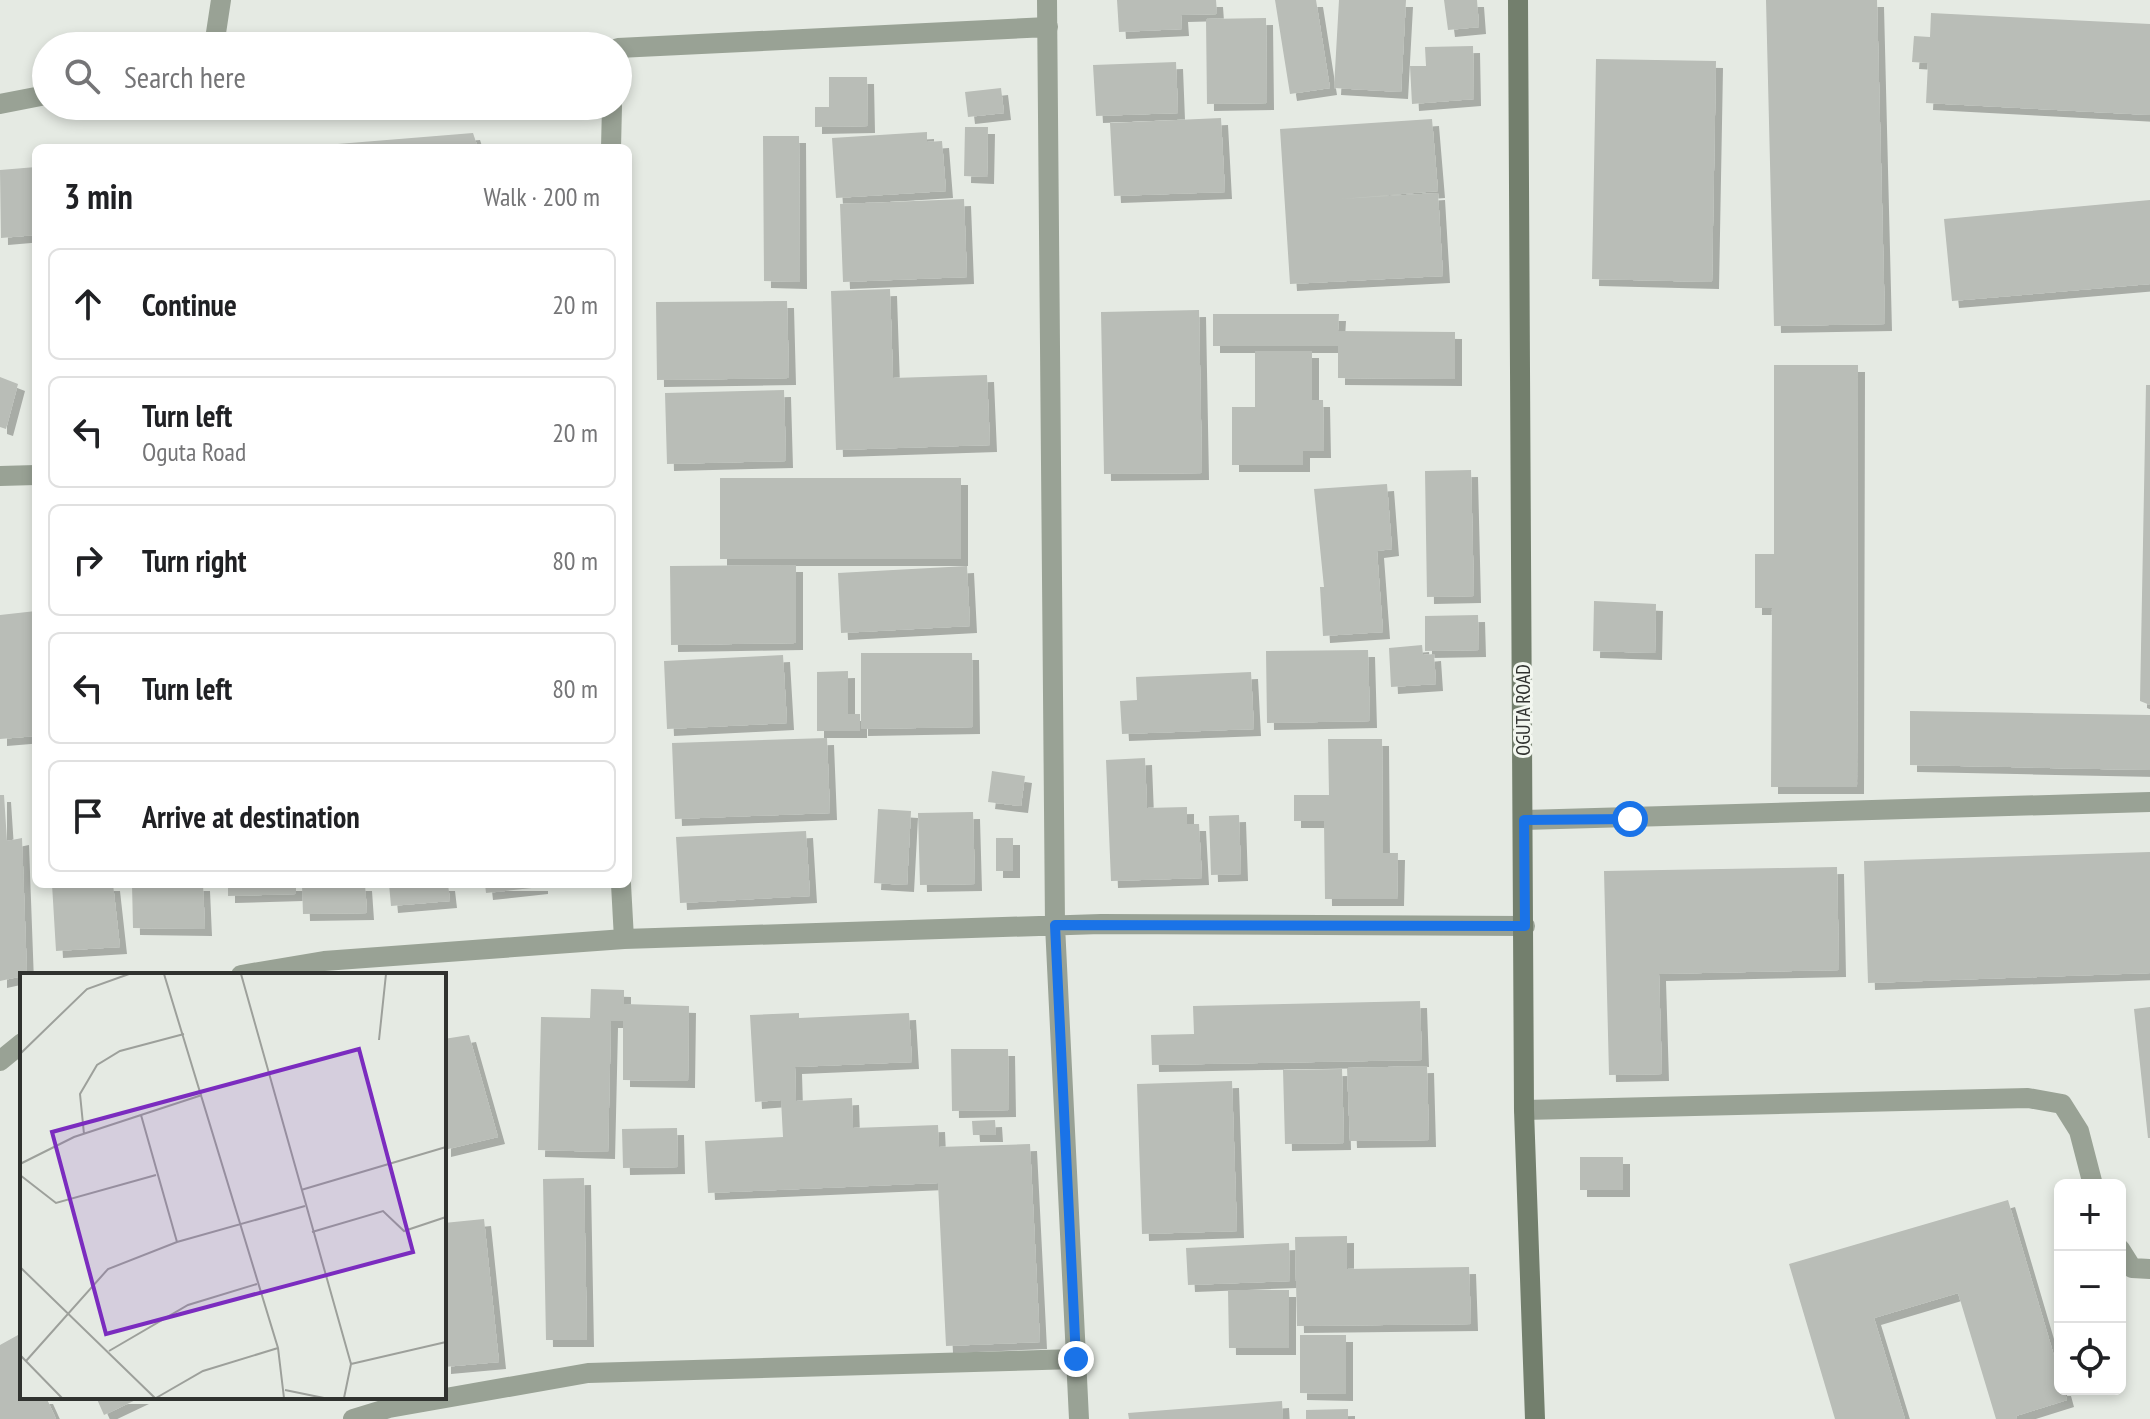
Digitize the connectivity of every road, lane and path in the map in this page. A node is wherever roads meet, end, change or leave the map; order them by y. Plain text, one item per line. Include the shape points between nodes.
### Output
1 (221, 0) edge
2 (1047, 0) edge
3 (1518, 0) edge
4 (1048, 27) junction
5 (216, 32) edge
6 (632, 47) edge
7 (32, 98) edge
8 (0, 104) edge
9 (612, 120) edge
10 (611, 144) edge
11 (32, 475) edge
12 (0, 476) edge
13 (2150, 802) edge
14 (1524, 820) junction
15 (621, 888) edge
16 (1055, 925) junction
17 (1525, 926) junction
18 (624, 939) junction
19 (253, 973) edge
20 (20, 1045) edge
21 (0, 1061) edge
22 (1524, 1110) junction
23 (2091, 1179) edge
24 (2121, 1251) edge
25 (2150, 1269) edge
26 (1076, 1359) junction
27 (446, 1398) edge
28 (440, 1399) edge
29 (353, 1419) edge
30 (1079, 1419) edge
31 (1535, 1419) edge

1 - 5 street
2 - 4 street
3 - 14 main road, OGUTA ROAD
4 - 6 street
4 - 16 street
7 - 8 street
9 - 10 street
11 - 12 street
13 - 14 street
14 - 17 main road, OGUTA ROAD
15 - 18 street
16 - 17 street
16 - 18 street
16 - 26 street
17 - 22 main road, OGUTA ROAD
18 - 19 street via 324,961
20 - 21 street
22 - 23 street via 2028,1098 2062,1104 2079,1131
22 - 31 main road, OGUTA ROAD
24 - 25 street via 2132,1268
26 - 27 street via 588,1373
26 - 30 street
28 - 29 street

